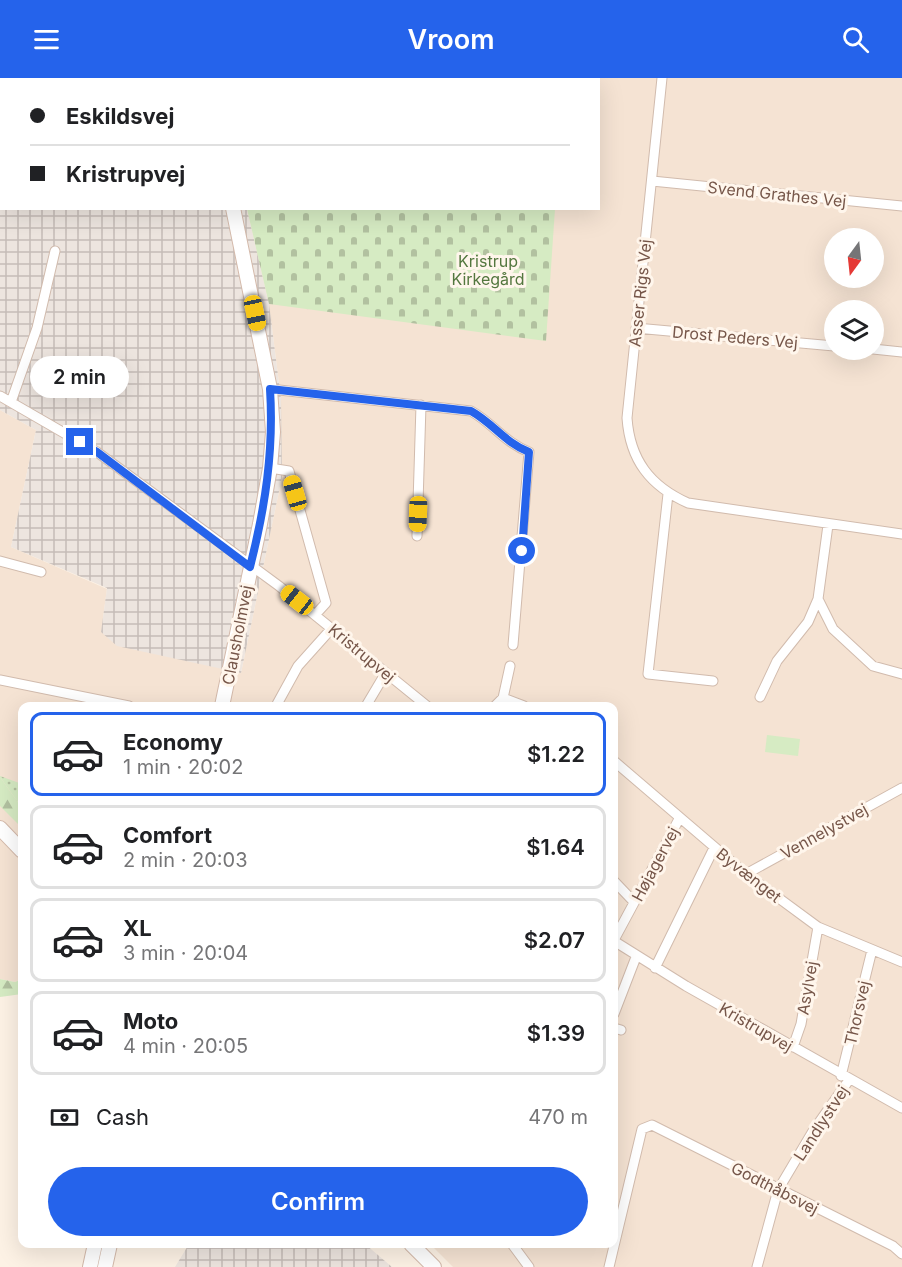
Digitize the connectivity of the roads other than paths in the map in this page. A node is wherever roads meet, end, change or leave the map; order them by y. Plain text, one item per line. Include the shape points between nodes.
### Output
1 (662, 78) edge
2 (652, 181) junction
3 (902, 206) edge
4 (233, 210) edge
5 (55, 250) dead end
6 (636, 328) junction
7 (824, 345) edge
8 (884, 350) edge
9 (902, 352) edge
10 (270, 389) junction
11 (0, 396) edge
12 (11, 402) junction
13 (421, 405) junction
14 (270, 468) junction
15 (668, 494) junction
16 (828, 525) junction
17 (902, 534) edge
18 (417, 536) dead end
19 (0, 561) edge
20 (250, 567) junction
21 (41, 572) dead end
22 (818, 599) junction
23 (315, 615) junction
24 (332, 628) junction
25 (513, 645) dead end
26 (510, 666) dead end
27 (385, 674) junction
28 (902, 674) edge
29 (0, 680) edge
30 (713, 681) dead end
31 (503, 698) junction
32 (760, 698) dead end
33 (109, 702) edge
34 (223, 702) edge
35 (278, 702) edge
36 (368, 702) edge
37 (422, 702) edge
38 (499, 702) edge
39 (514, 702) edge
40 (618, 765) edge
41 (902, 788) edge
42 (679, 819) junction
43 (0, 828) edge
44 (18, 843) edge
45 (18, 847) edge
46 (714, 848) junction
47 (746, 874) junction
48 (618, 885) edge
49 (634, 902) junction
50 (818, 927) junction
51 (618, 932) edge
52 (618, 943) edge
53 (872, 950) junction
54 (636, 957) junction
55 (902, 962) edge
56 (655, 968) junction
57 (618, 1004) edge
58 (793, 1047) junction
59 (845, 1078) junction
60 (902, 1108) edge
61 (778, 1190) junction
62 (618, 1213) edge
63 (94, 1248) edge
64 (109, 1248) edge
65 (415, 1248) edge
66 (515, 1248) edge
67 (612, 1248) edge
68 (902, 1254) edge
69 (90, 1267) edge
70 (105, 1267) edge
71 (434, 1267) edge
72 (529, 1267) edge
73 (609, 1267) edge
74 (757, 1267) edge

1 - 2 street, Asser Rigs Vej
2 - 3 street, Svend Grathes Vej
2 - 6 street, Asser Rigs Vej
4 - 10 street, Clausholmvej
5 - 12 street via 37,328
6 - 7 street, Drost Peders Vej
6 - 15 street, Asser Rigs Vej via 628,436 641,469
8 - 9 street
10 - 13 street
10 - 14 street, Clausholmvej
11 - 12 street, Kristrupvej
12 - 20 street, Kristrupvej via 97,452
13 - 18 street
13 - 25 street via 471,411 488,420 512,445 529,452
14 - 20 street, Clausholmvej
14 - 23 street via 289,471 326,603
15 - 16 street, Asser Rigs Vej via 709,508
15 - 30 street via 648,674
16 - 17 street, Asser Rigs Vej
16 - 22 street
19 - 21 street
20 - 23 street, Kristrupvej
20 - 34 street, Clausholmvej
22 - 28 street via 838,635 873,666
22 - 32 street via 807,622 777,661
23 - 24 street, Kristrupvej
24 - 27 street, Kristrupvej
24 - 35 street via 298,666
26 - 31 street
27 - 36 street
27 - 37 street, Kristrupvej
29 - 33 street
31 - 38 street
31 - 39 street
40 - 42 street, Byvænget
41 - 47 street, Vennelystvej
42 - 46 street, Byvænget
42 - 49 street, Højagervej
43 - 44 street
43 - 45 street
46 - 47 street, Byvænget
46 - 56 street
47 - 50 street, Byvænget
48 - 49 street
49 - 51 street, Højagervej
50 - 53 street, Byvænget
50 - 58 street, Asylvej via 801,1024
52 - 54 street, Kristrupvej
53 - 55 street, Byvænget
53 - 59 street, Thorsvej
54 - 56 street, Kristrupvej
54 - 57 street
56 - 58 street, Kristrupvej
58 - 59 street, Kristrupvej
59 - 60 street, Kristrupvej
59 - 61 street, Landlystvej
61 - 62 street, Godthåbsvej via 647,1125 642,1129
61 - 68 street, Godthåbsvej
61 - 74 street, Landlystvej
63 - 69 street
64 - 70 street
65 - 71 street
66 - 72 street
67 - 73 street

